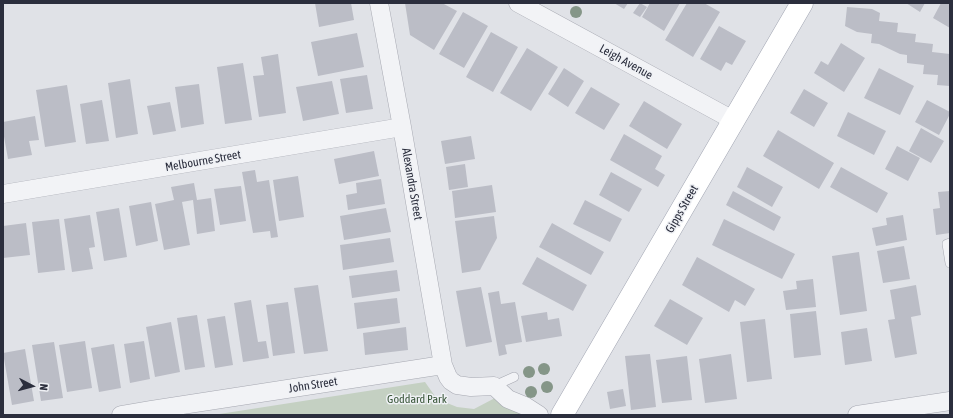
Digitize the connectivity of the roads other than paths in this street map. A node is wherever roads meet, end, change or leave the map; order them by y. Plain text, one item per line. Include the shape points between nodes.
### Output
1 (379, 3) edge
2 (518, 3) edge
3 (802, 3) edge
4 (733, 120) junction
5 (402, 127) junction
6 (3, 194) edge
7 (950, 243) edge
8 (950, 263) edge
9 (443, 365) junction
10 (514, 377) dead end
11 (494, 386) junction
12 (944, 406) edge
13 (121, 415) edge
14 (539, 415) edge
15 (562, 415) edge
16 (857, 415) edge

1 - 5 street, Alexandra Street
2 - 4 street, Leigh Avenue
3 - 4 main road, Gipps Street
4 - 15 main road, Gipps Street
5 - 6 street, Melbourne Street
5 - 9 street, Alexandra Street
7 - 8 lane via 947,244
9 - 11 street via 448,377 457,385
9 - 13 street, John Street
10 - 11 lane
11 - 14 street via 508,399
12 - 16 street

